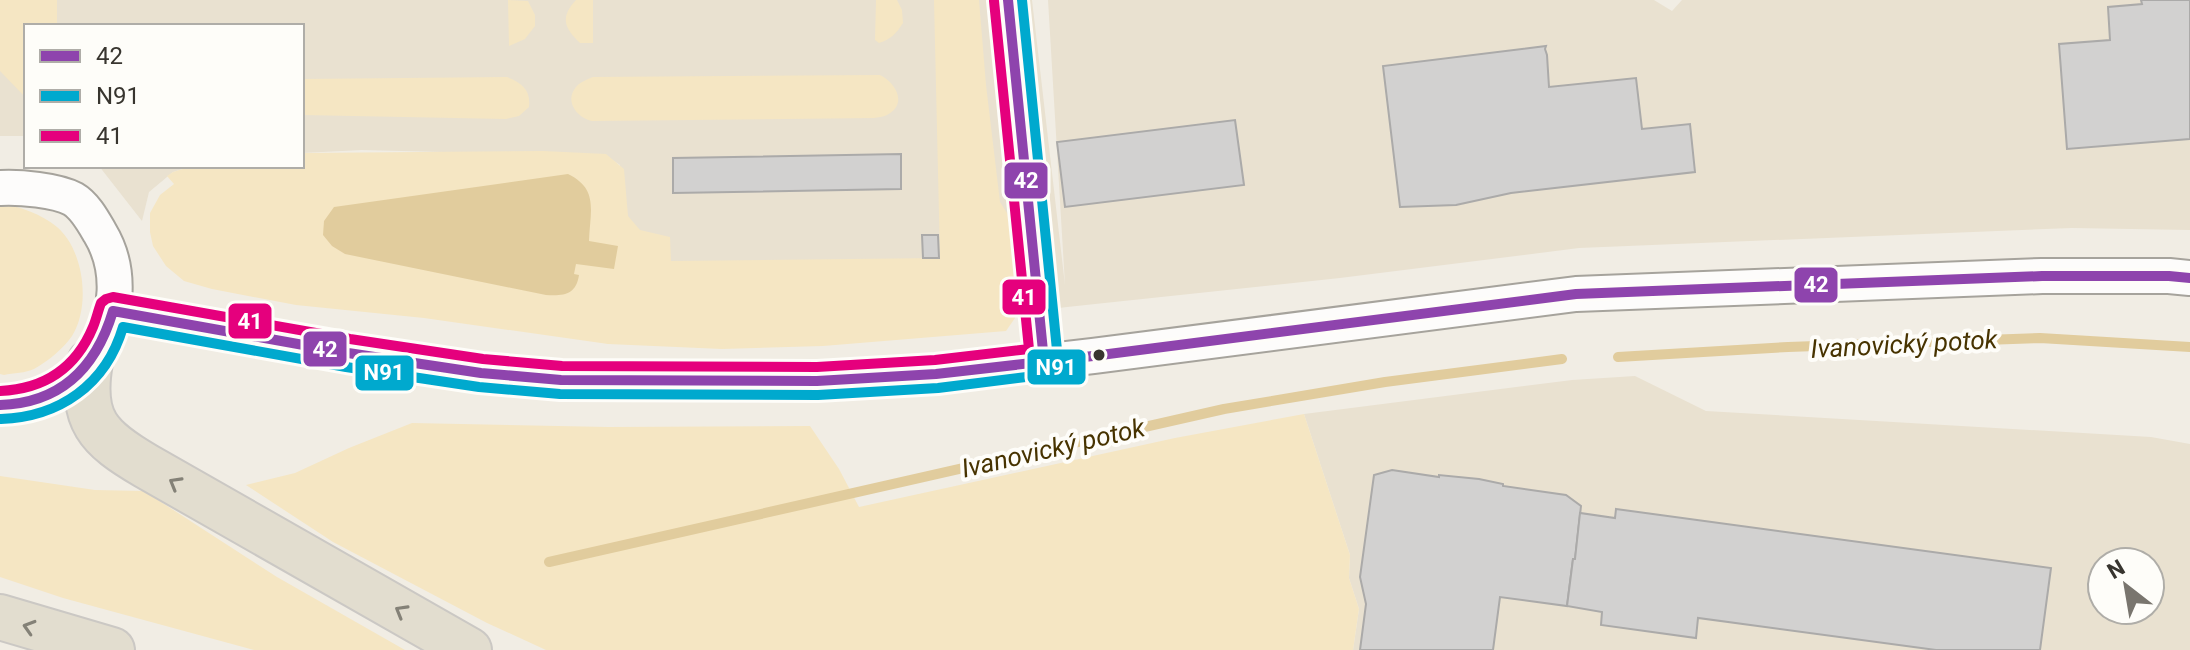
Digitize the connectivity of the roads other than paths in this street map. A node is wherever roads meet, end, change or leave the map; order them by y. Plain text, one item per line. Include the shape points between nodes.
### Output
1 (0, 188) edge
2 (2190, 278) edge
3 (113, 311) junction
4 (90, 362) junction
5 (0, 405) edge
6 (0, 617) edge
7 (112, 650) edge
8 (469, 650) edge

1 - 3 street via 63,195 85,210 111,257
2 - 3 street via 2042,276 1576,294 936,374 817,381 561,380 481,373
3 - 4 street
4 - 5 street via 48,396
8 -> 4 highway via 125,454 108,441 88,407
7 -> 6 highway

